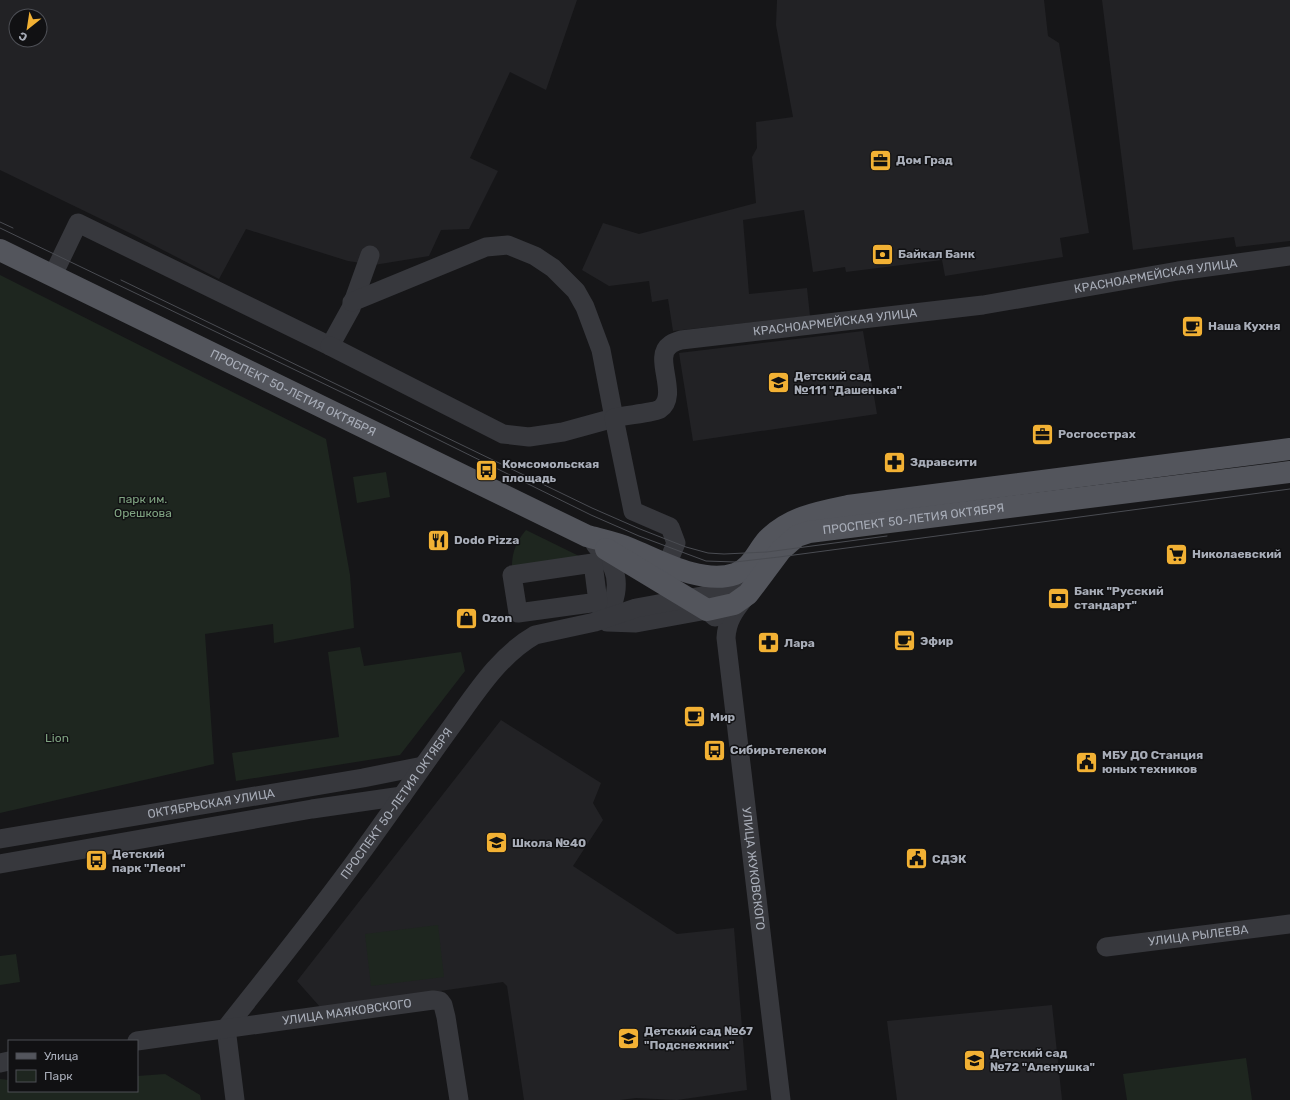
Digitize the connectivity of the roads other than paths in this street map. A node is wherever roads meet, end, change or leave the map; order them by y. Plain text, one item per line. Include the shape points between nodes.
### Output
1 (0, 250) edge
2 (370, 255) dead end
3 (1290, 256) edge
4 (52, 275) junction
5 (352, 302) junction
6 (330, 346) junction
7 (614, 418) junction
8 (1290, 449) edge
9 (1290, 472) edge
10 (587, 536) junction
11 (754, 560) junction
12 (667, 565) junction
13 (748, 594) junction
14 (687, 599) junction
15 (598, 602) joint
16 (707, 610) junction
17 (595, 622) junction
18 (726, 638) junction
19 (422, 766) junction
20 (309, 787) junction
21 (402, 796) junction
22 (184, 808) junction
23 (312, 809) junction
24 (188, 831) junction
25 (0, 839) edge
26 (0, 864) edge
27 (1290, 924) edge
28 (1106, 947) dead end
29 (226, 1028) junction
30 (138, 1041) edge
31 (235, 1100) edge
32 (459, 1100) edge
33 (781, 1100) edge

1 - 4 main road, ПРОСПЕКТ 50-ЛЕТИЯ ОКТЯБРЯ
2 - 5 street
3 - 7 street, КРАСНОАРМЕЙСКАЯ УЛИЦА via 1178,271 983,305 682,340 665,350 668,391 667,401 660,410
4 - 6 street via 78,223
4 - 10 main road, ПРОСПЕКТ 50-ЛЕТИЯ ОКТЯБРЯ
5 - 6 street
5 - 7 street via 486,247 508,246 522,250 553,268 576,291 585,307 602,350
6 - 7 street via 503,434 529,437 564,432
7 - 12 street via 633,511 670,527 676,543
8 - 11 main road, ПРОСПЕКТ 50-ЛЕТИЯ ОКТЯБРЯ via 810,513 785,525 768,540
9 - 13 main road, ПРОСПЕКТ 50-ЛЕТИЯ ОКТЯБРЯ via 809,532 797,536 781,550
10 - 12 main road, ПРОСПЕКТ 50-ЛЕТИЯ ОКТЯБРЯ via 629,548
10 - 14 main road, ПРОСПЕКТ 50-ЛЕТИЯ ОКТЯБРЯ
10 - 17 street via 610,562 616,583 615,598 609,610
11 - 12 main road, ПРОСПЕКТ 50-ЛЕТИЯ ОКТЯБРЯ via 735,574 726,575 701,575
11 - 14 street via 737,585 729,590
13 - 16 main road, ПРОСПЕКТ 50-ЛЕТИЯ ОКТЯБРЯ via 734,604
13 - 18 street via 731,616
14 - 16 main road, ПРОСПЕКТ 50-ЛЕТИЯ ОКТЯБРЯ
14 - 17 street via 636,608
15 - 15 street via 518,614 512,575 593,563
16 - 17 street via 636,623
16 - 18 street via 714,615
17 - 19 street, ПРОСПЕКТ 50-ЛЕТИЯ ОКТЯБРЯ via 535,635 526,640 484,681
18 - 33 street, УЛИЦА ЖУКОВСКОГО
19 - 20 street, ОКТЯБРЬСКАЯ УЛИЦА
19 - 21 street, ПРОСПЕКТ 50-ЛЕТИЯ ОКТЯБРЯ
20 - 22 street, ОКТЯБРЬСКАЯ УЛИЦА
20 - 23 street
21 - 23 street, ОКТЯБРЬСКАЯ УЛИЦА
21 - 29 street, ПРОСПЕКТ 50-ЛЕТИЯ ОКТЯБРЯ via 359,857
22 - 24 street
22 - 25 street, ОКТЯБРЬСКАЯ УЛИЦА
23 - 24 street, ОКТЯБРЬСКАЯ УЛИЦА
24 - 26 street, ОКТЯБРЬСКАЯ УЛИЦА
27 - 28 street, УЛИЦА РЫЛЕЕВА
29 - 30 street
29 - 31 street
29 - 32 street, УЛИЦА МАЯКОВСКОГО via 440,1001 446,1017

